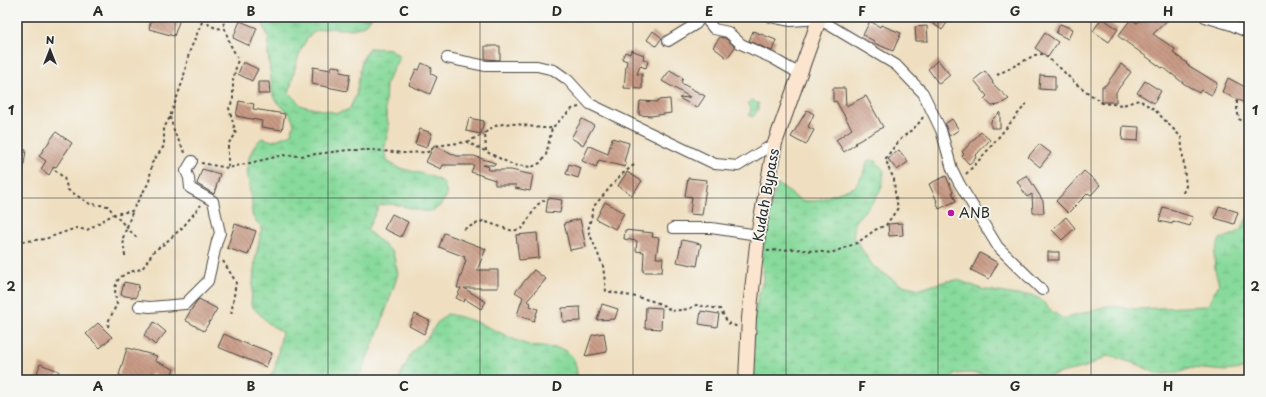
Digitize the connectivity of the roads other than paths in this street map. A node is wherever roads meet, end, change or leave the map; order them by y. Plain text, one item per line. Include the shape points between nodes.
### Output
1 (701, 17) edge
2 (771, 17) edge
3 (1205, 17) edge
4 (820, 18) edge
5 (1249, 34) edge
6 (668, 41) dead end
7 (447, 58) dead end
8 (800, 74) junction
9 (775, 143) junction
10 (192, 161) road end
11 (673, 228) dead end
12 (758, 235) junction
13 (1042, 290) dead end
14 (139, 306) dead end
15 (746, 380) edge

1 - 6 street via 696,24
1 - 8 street via 714,29 728,32 741,44
2 - 4 street via 791,21
3 - 5 street
4 - 8 street, Kudah Bypass
4 - 13 street via 896,65 923,93 941,130 958,183 998,247
7 - 9 street via 486,66 538,66 554,70 568,80 590,104 715,164 738,166
8 - 9 street, Kudah Bypass
9 - 12 street, Kudah Bypass
10 - 14 street via 186,171 190,188 213,200 220,234 208,281 185,304
11 - 12 street via 711,228
12 - 15 street, Kudah Bypass via 748,331

